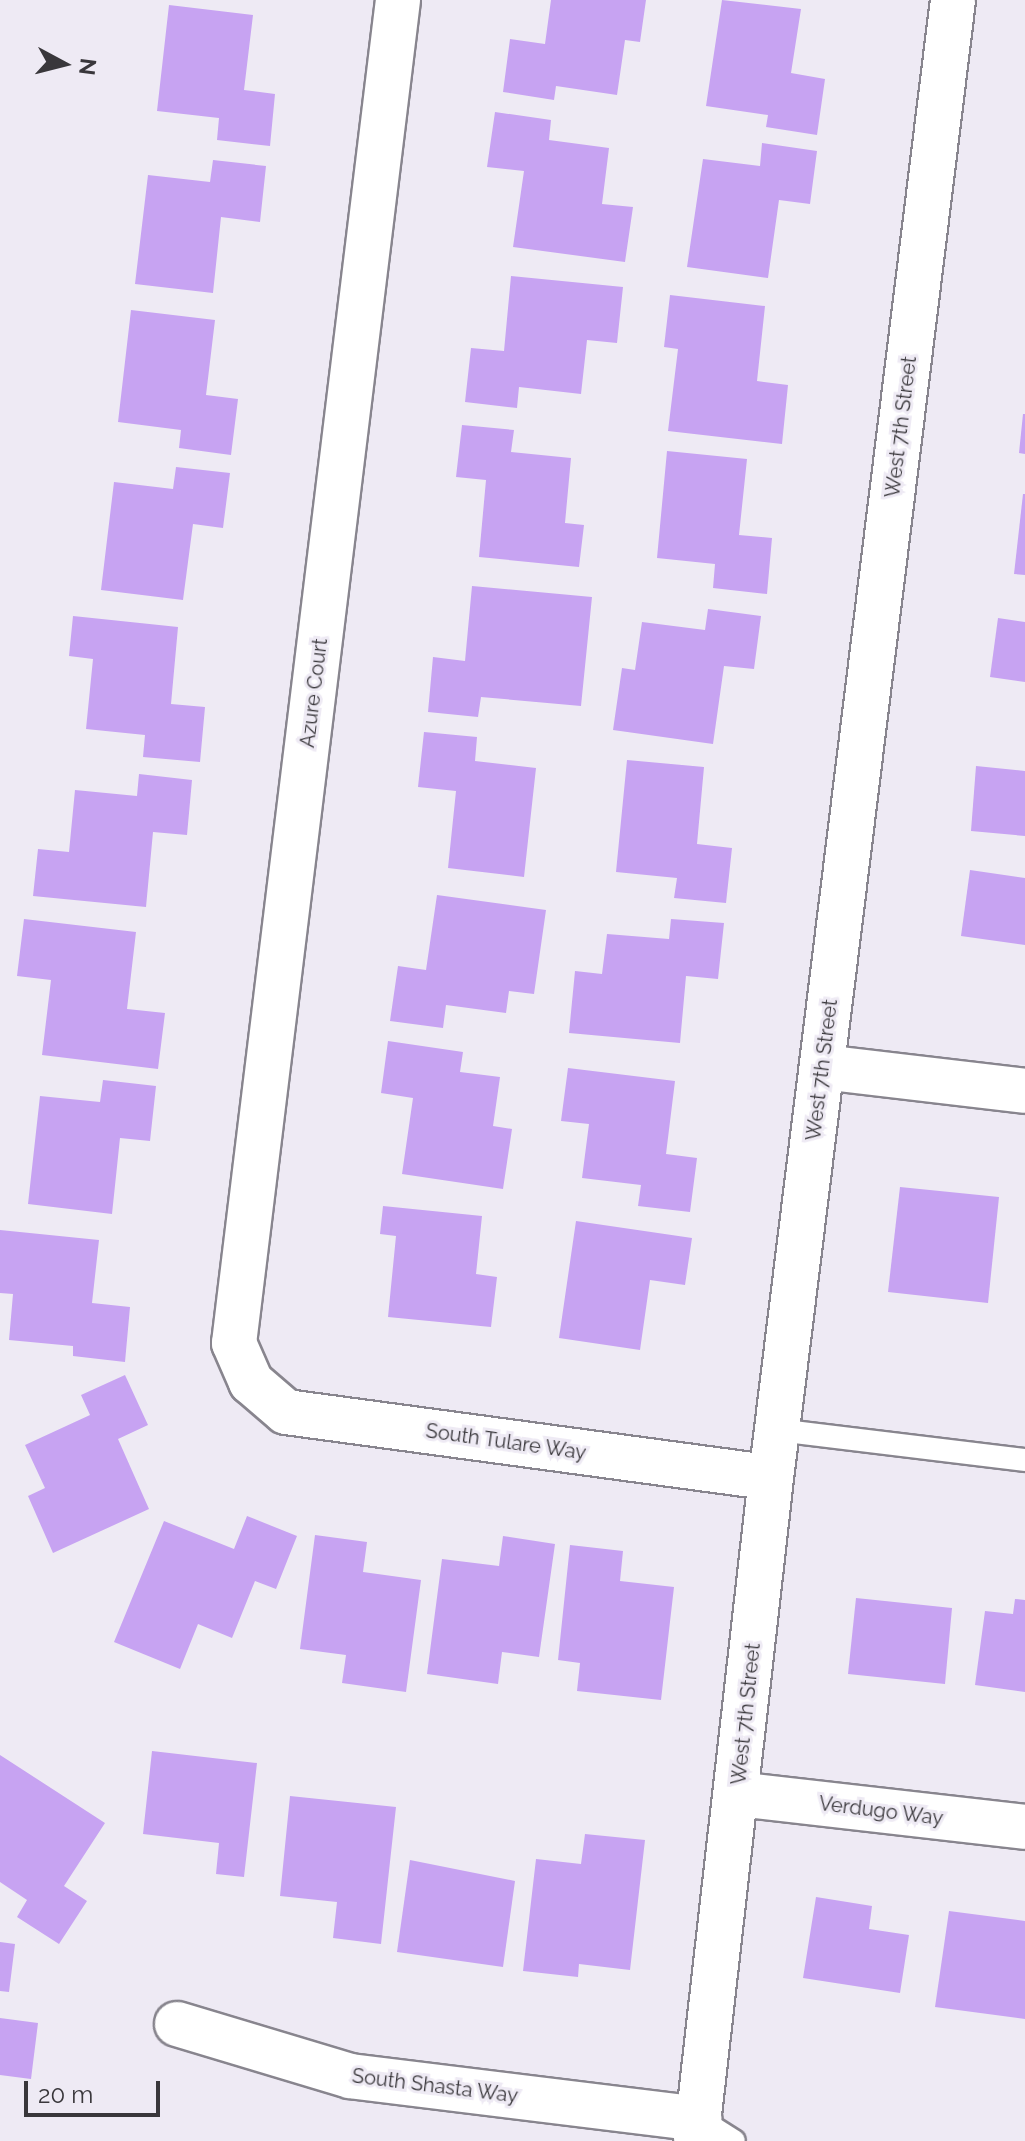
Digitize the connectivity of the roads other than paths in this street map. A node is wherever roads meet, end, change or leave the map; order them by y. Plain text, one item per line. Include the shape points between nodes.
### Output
1 (398, 0) edge
2 (953, 0) edge
3 (822, 1067) junction
4 (1025, 1091) edge
5 (251, 1382) joint
6 (777, 1430) junction
7 (1025, 1460) edge
8 (771, 1478) junction
9 (737, 1794) junction
10 (1025, 1827) edge
11 (177, 2024) dead end
12 (710, 2134) edge

1 - 5 street, Azure Court via 234,1343
2 - 3 street, West 7th Street
3 - 4 street
3 - 6 street, West 7th Street
5 - 8 street, South Tulare Way via 286,1412
6 - 7 lane
6 - 8 street, West 7th Street
8 - 9 street, West 7th Street
9 - 10 street, Verdugo Way
9 - 12 street, West 7th Street
11 - 12 street, South Shasta Way via 350,2076

